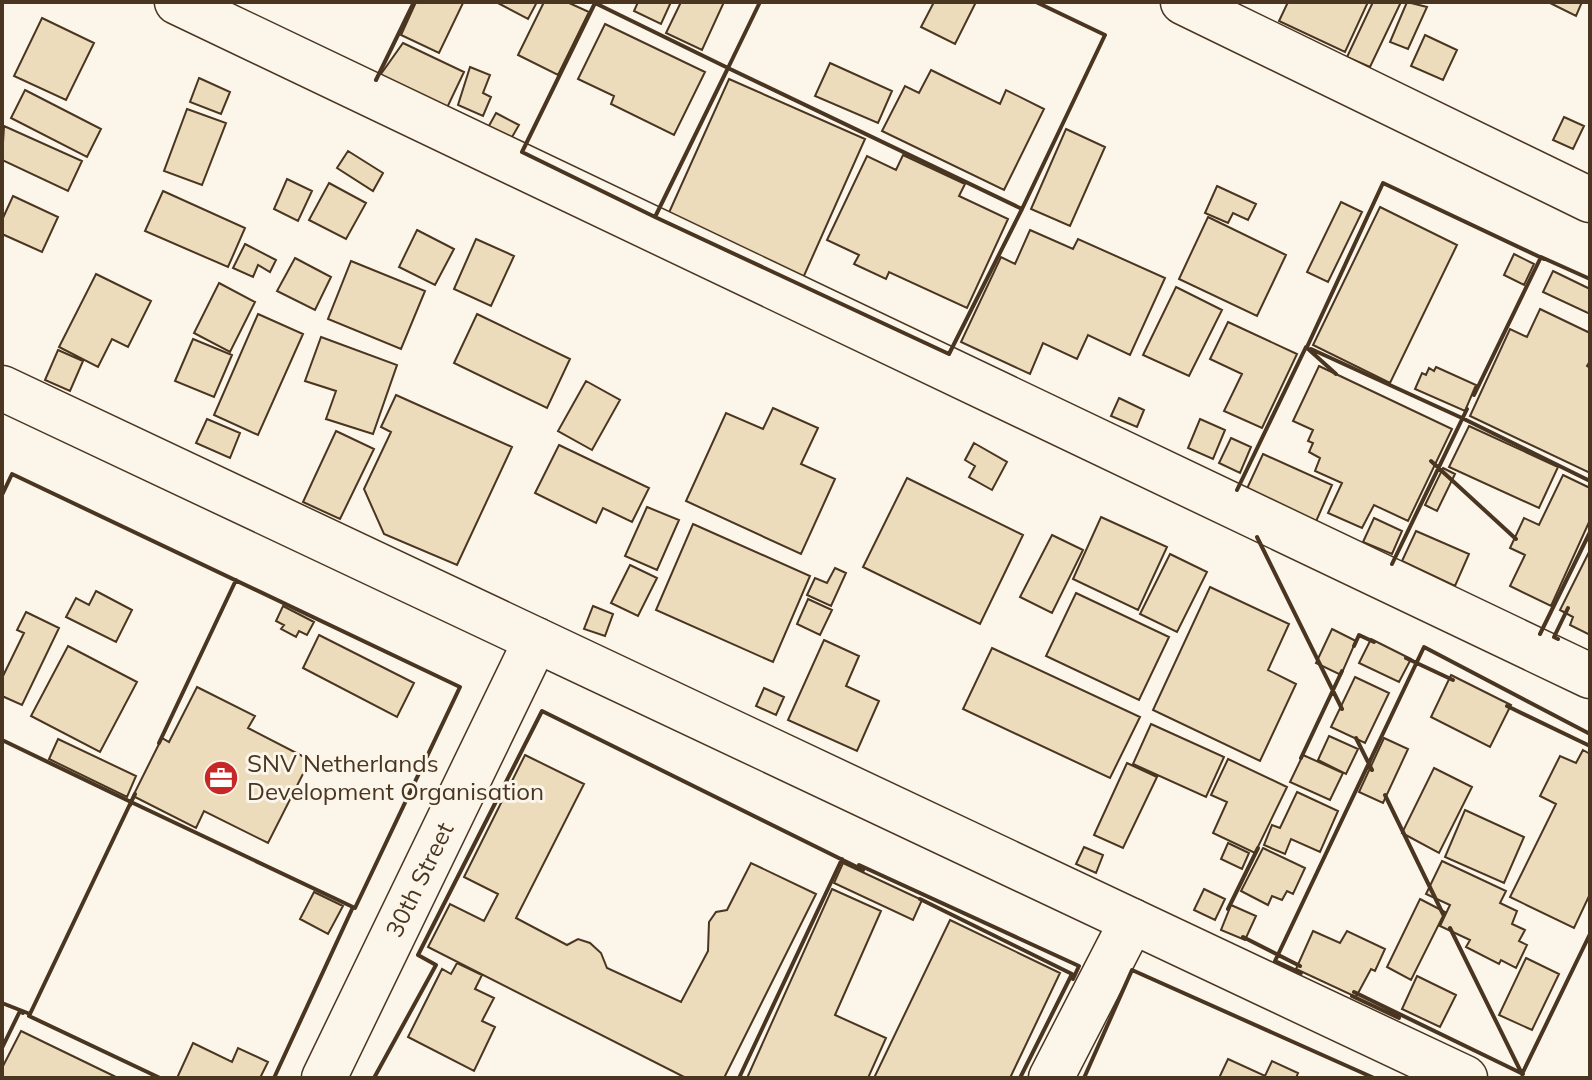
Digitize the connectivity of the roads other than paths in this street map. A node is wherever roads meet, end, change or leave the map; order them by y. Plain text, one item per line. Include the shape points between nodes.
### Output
1 (177, 2) edge
2 (1183, 2) edge
3 (1590, 200) edge
4 (2, 388) edge
5 (536, 640) junction
6 (1590, 676) edge
7 (1132, 921) junction
8 (324, 1078) edge
9 (1051, 1078) edge
10 (1465, 1078) edge

1 - 6 street
2 - 3 street
4 - 5 street
5 - 7 street
5 - 8 street, 30th Street
7 - 9 street
7 - 10 street

